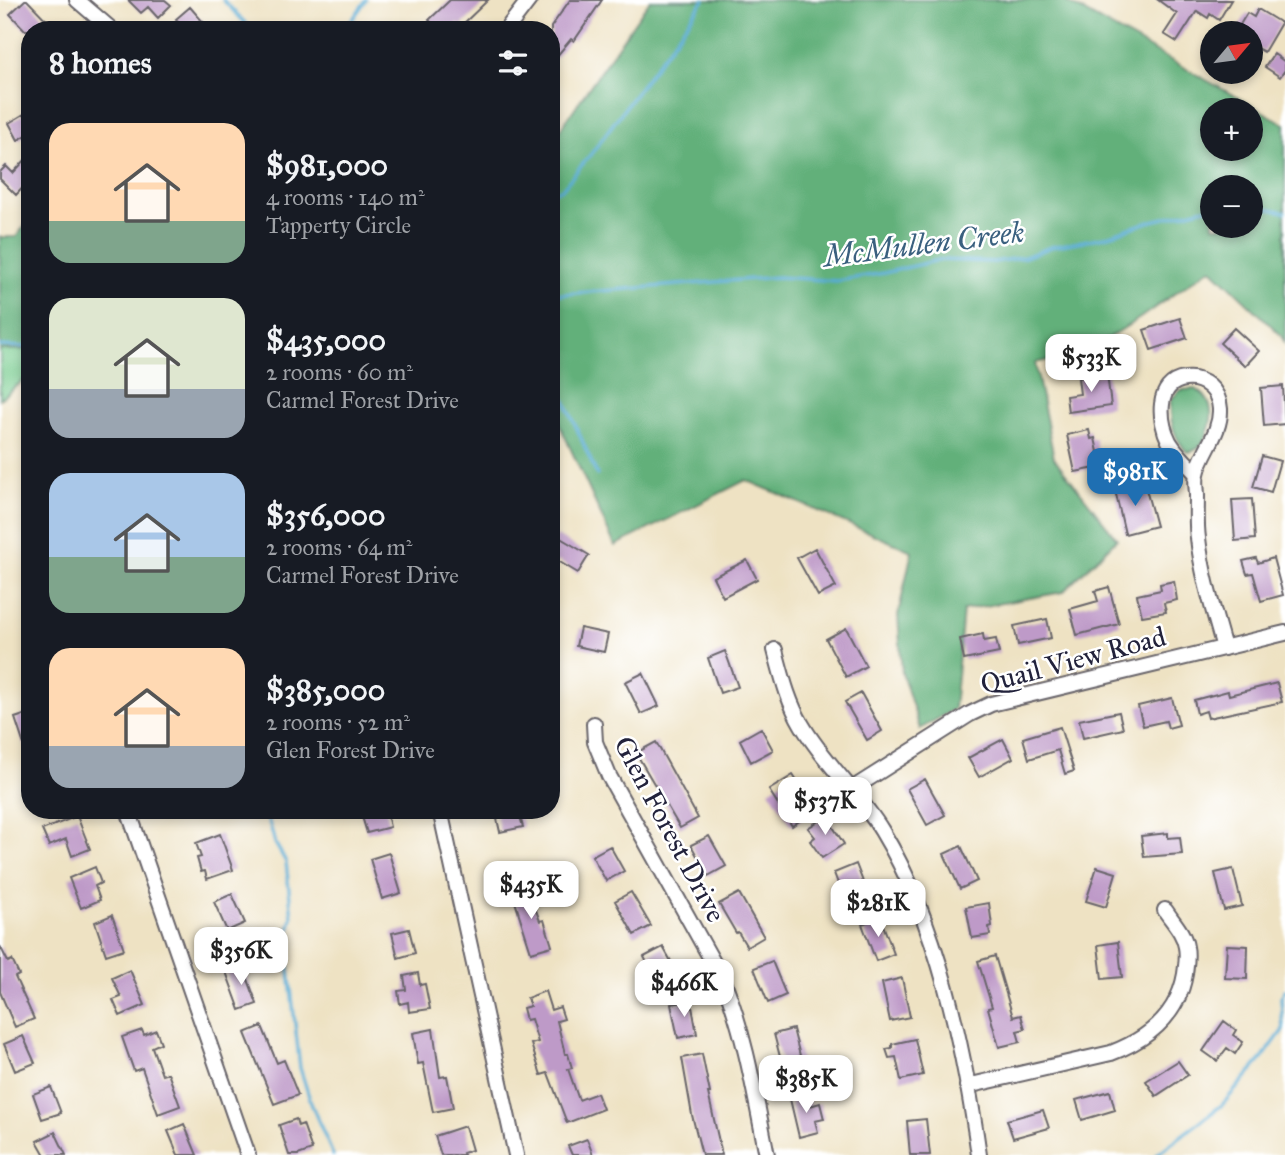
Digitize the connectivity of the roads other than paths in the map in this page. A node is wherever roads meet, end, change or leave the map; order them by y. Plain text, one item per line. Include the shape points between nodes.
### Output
1 (77, 0) edge
2 (529, 0) edge
3 (102, 21) edge
4 (513, 21) edge
5 (1196, 474) junction
6 (1285, 633) edge
7 (1224, 648) junction
8 (775, 650) dead end
9 (594, 724) dead end
10 (852, 789) junction
11 (131, 819) edge
12 (442, 819) edge
13 (1165, 910) dead end
14 (967, 1086) junction
15 (248, 1155) edge
16 (516, 1155) edge
17 (767, 1155) edge
18 (979, 1155) edge

1 - 3 street
2 - 4 street
5 - 5 street via 1218,424 1220,408 1209,385 1185,379 1167,388 1162,413 1170,441
5 - 7 street via 1198,540
6 - 7 street, Quail View Road
7 - 10 street, Quail View Road via 991,704
8 - 10 street via 803,728
9 - 17 street, Glen Forest Drive via 604,766 724,982 746,1049
10 - 14 street via 883,832 926,925
11 - 15 street
12 - 16 street
13 - 14 street via 1183,936 1187,961 1177,1001 1149,1034 1111,1053
14 - 18 street

